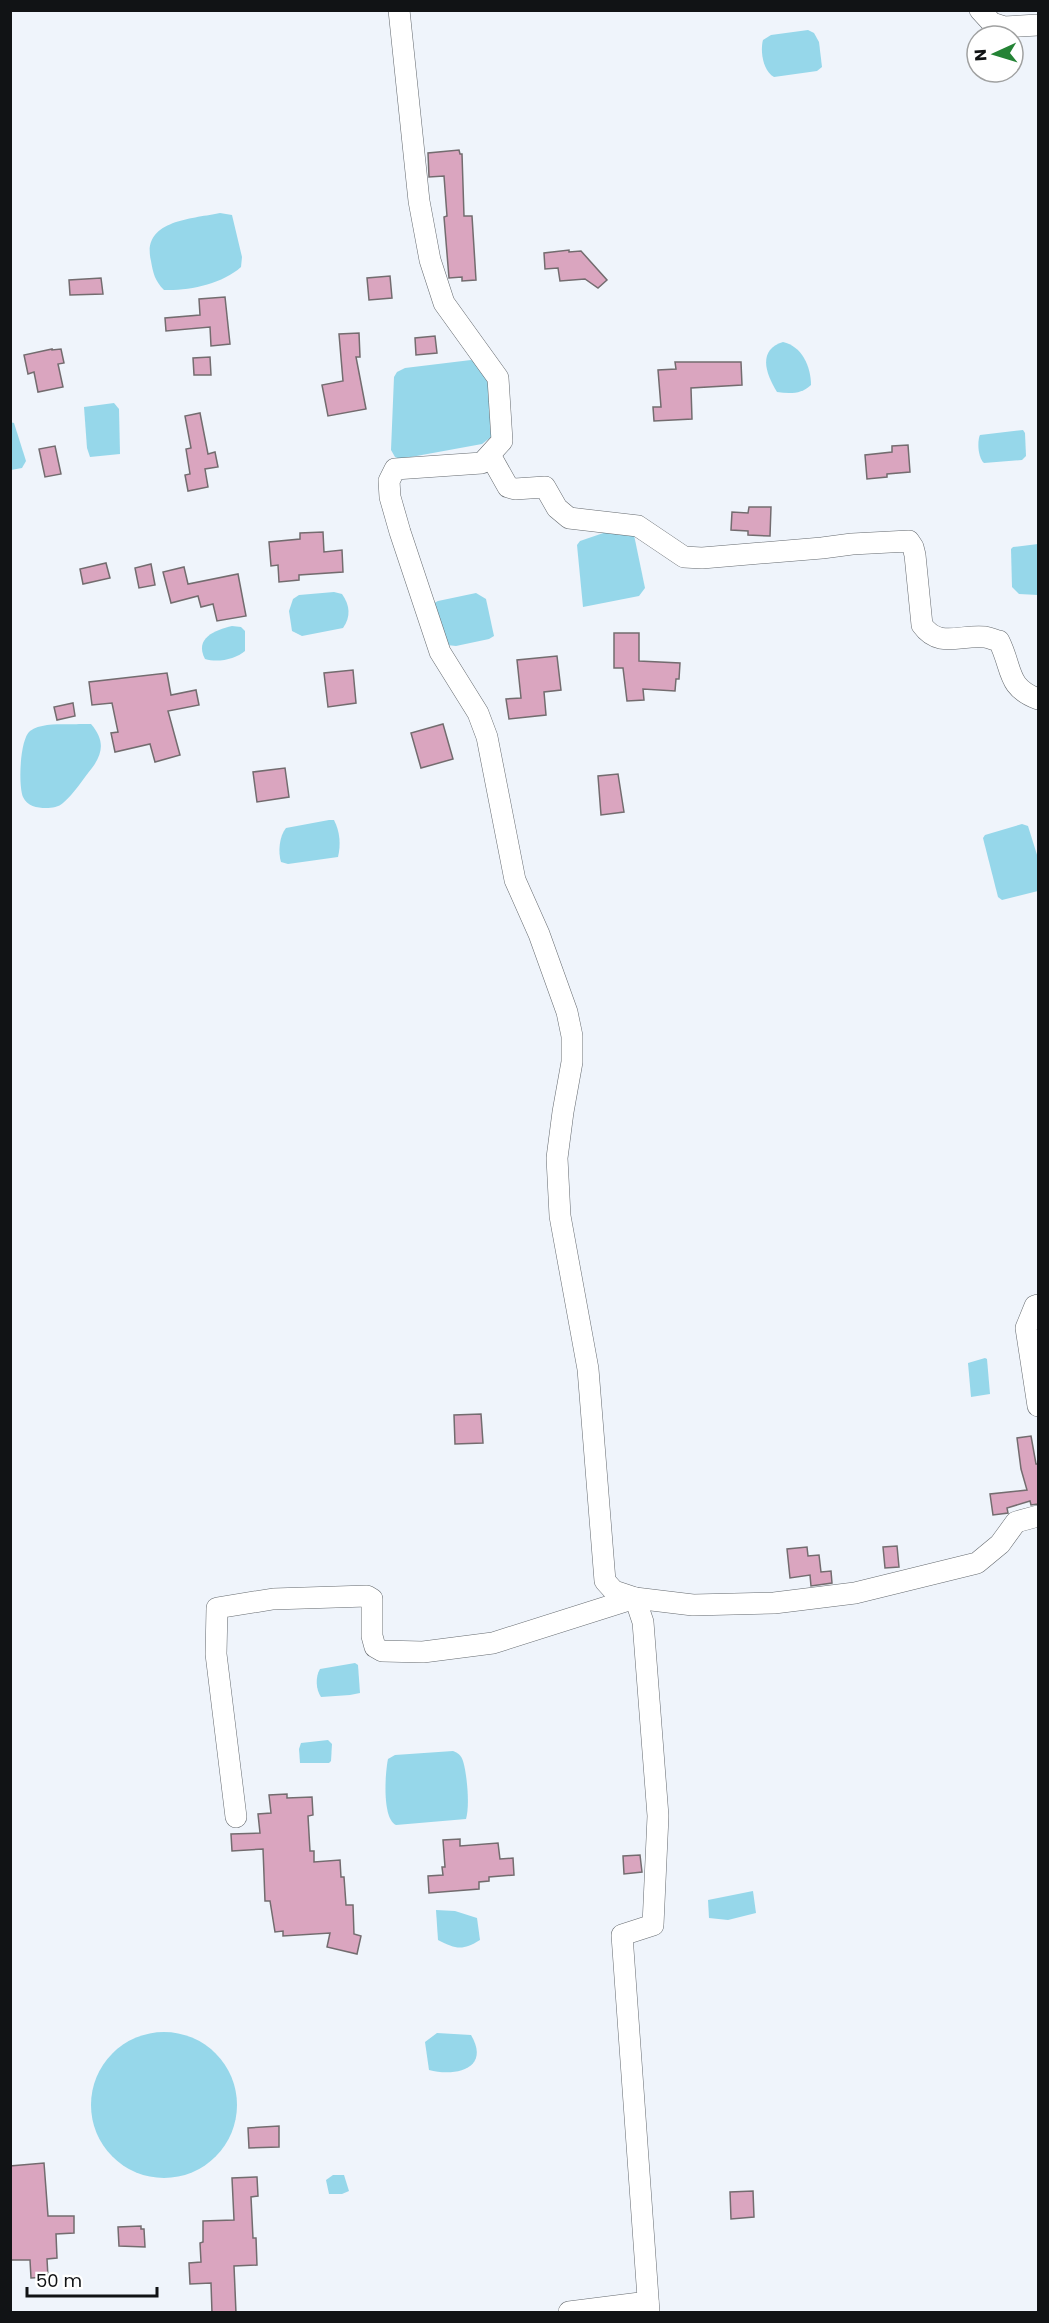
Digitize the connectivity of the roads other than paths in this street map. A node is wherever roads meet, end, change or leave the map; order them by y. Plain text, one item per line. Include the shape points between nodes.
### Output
1 (399, 10) edge
2 (980, 10) edge
3 (1038, 25) edge
4 (490, 455) junction
5 (1038, 699) edge
6 (1038, 1305) edge
7 (1038, 1406) edge
8 (1038, 1516) edge
9 (635, 1598) junction
10 (236, 1817) dead end
11 (649, 2307) edge
12 (569, 2313) edge

1 - 4 street via 419,201 430,260 444,303 498,378 502,441
2 - 3 street via 992,23 1004,27
4 - 5 street via 508,487 545,487 557,508 569,518 638,526 684,557 909,542 915,555 922,625 928,633 943,640 985,637 999,641 1014,685
4 - 9 street via 482,463 395,469 389,481 390,497 440,652 478,712 488,737 515,880 567,1012 572,1062 557,1158 560,1216 588,1369 605,1581 614,1591
6 - 7 street via 1026,1328
8 - 9 street via 1016,1522 1000,1544 977,1563 855,1593 762,1604 693,1605
9 - 10 street via 493,1643 423,1652 382,1651 375,1647 372,1599 367,1596 273,1599 217,1608 216,1654
9 - 11 street via 644,1622 658,1816 653,1925 622,1935
11 - 12 street

